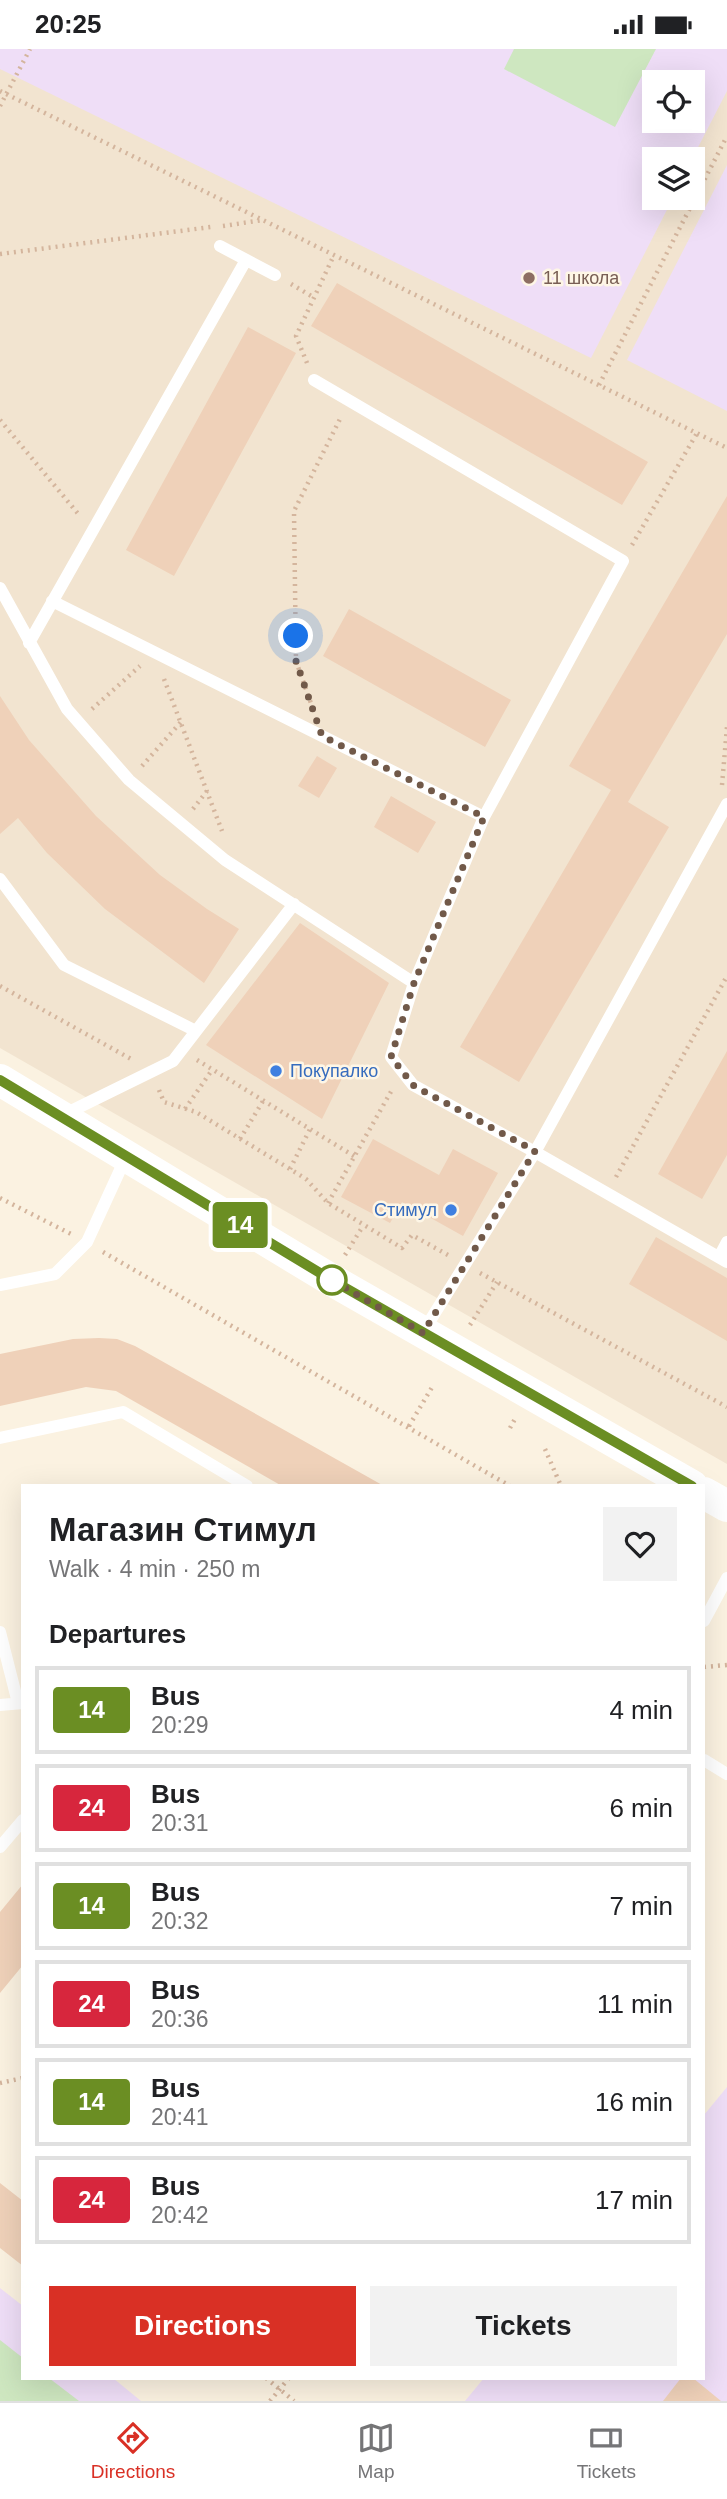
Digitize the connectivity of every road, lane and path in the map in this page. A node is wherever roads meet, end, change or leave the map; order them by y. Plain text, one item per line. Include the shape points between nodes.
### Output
1 (30, 49) edge
2 (0, 91) edge
3 (6, 95) junction
4 (0, 106) edge
5 (727, 136) edge
6 (264, 220) junction
7 (220, 246) dead end
8 (0, 254) edge
9 (334, 255) junction
10 (246, 260) junction
11 (275, 275) dead end
12 (314, 380) joint
13 (599, 385) junction
14 (349, 401) junction
15 (0, 420) edge
16 (697, 433) junction
17 (727, 448) edge
18 (92, 530) junction
19 (623, 561) junction
20 (0, 589) edge
21 (52, 601) junction
22 (29, 643) junction
23 (155, 653) junction
24 (78, 721) junction
25 (181, 722) junction
26 (727, 727) edge
27 (322, 736) junction
28 (130, 780) junction
29 (727, 804) edge
30 (484, 817) junction
31 (718, 821) junction
32 (236, 867) junction
33 (0, 879) edge
34 (294, 904) junction
35 (727, 977) edge
36 (414, 983) junction
37 (0, 986) edge
38 (196, 1031) junction
39 (181, 1051) junction
40 (212, 1070) junction
41 (402, 1071) junction
42 (152, 1072) junction
43 (0, 1080) edge
44 (0, 1099) edge
45 (263, 1100) junction
46 (185, 1109) junction
47 (53, 1112) junction
48 (310, 1129) junction
49 (240, 1139) junction
50 (535, 1151) junction
51 (354, 1156) junction
52 (126, 1157) junction
53 (290, 1169) junction
54 (607, 1193) junction
55 (0, 1198) edge
56 (328, 1203) junction
57 (87, 1242) junction
58 (727, 1242) edge
59 (723, 1260) edge
60 (465, 1265) junction
61 (497, 1282) junction
62 (0, 1285) edge
63 (469, 1326) dead end
64 (423, 1333) junction
65 (434, 1384) dead end
66 (727, 1407) edge
67 (409, 1426) junction
68 (0, 1438) edge
69 (545, 1449) dead end
70 (244, 1484) edge
71 (507, 1484) edge
72 (560, 1484) edge
73 (688, 1484) edge
74 (705, 1494) edge
75 (727, 1506) edge
76 (727, 1579) edge
77 (705, 1619) edge
78 (0, 1632) edge
79 (727, 1665) edge
80 (705, 1667) edge
81 (20, 1703) edge
82 (0, 1705) edge
83 (705, 1761) edge
84 (727, 1774) edge
85 (21, 1822) edge
86 (0, 1847) edge
87 (21, 2078) edge
88 (0, 2083) edge
89 (268, 2380) edge
90 (288, 2380) edge
91 (280, 2390) junction
92 (270, 2401) edge
93 (294, 2401) edge

1 - 3 path
2 - 3 path
3 - 4 path
3 - 6 path
5 - 13 path
6 - 8 path
6 - 9 path
7 - 10 lane
9 - 12 path via 296,336
9 - 13 path
10 - 11 lane
10 - 18 lane
12 - 14 lane
13 - 16 path
14 - 19 lane
14 - 27 path via 294,511 296,661
15 - 18 path
16 - 17 path
16 - 19 path
18 - 21 lane
19 - 30 lane
20 - 22 lane
21 - 22 lane
21 - 23 lane
22 - 24 lane
23 - 24 path
23 - 25 path
23 - 27 lane
24 - 28 lane
25 - 28 path
25 - 32 path
26 - 31 path
27 - 30 lane
28 - 32 lane
29 - 31 lane
30 - 36 lane
31 - 50 lane
32 - 34 lane
33 - 38 lane via 64,965
34 - 36 lane
34 - 38 lane
35 - 54 path
36 - 41 lane via 391,1057
37 - 42 path
38 - 39 lane
39 - 40 path
39 - 42 lane
40 - 45 path
40 - 46 path
41 - 50 lane via 414,1086
41 - 51 path
42 - 46 path via 164,1102
42 - 47 lane
43 - 47 street
44 - 47 street
45 - 48 path
45 - 49 path
46 - 49 path
47 - 52 street
48 - 51 path
48 - 53 path
49 - 53 path
50 - 54 lane
50 - 60 lane
51 - 56 path
52 - 57 lane
52 - 64 street
53 - 56 path
54 - 59 lane
55 - 57 path
56 - 60 path via 402,1248 412,1235
57 - 62 lane via 55,1275
57 - 67 path
58 - 59 lane
60 - 61 path
60 - 64 lane
61 - 63 path
61 - 66 path
64 - 73 street
65 - 67 path
67 - 71 path
68 - 70 lane via 123,1412
69 - 72 path
74 - 75 street
76 - 77 lane
78 - 81 lane
79 - 80 path
81 - 82 lane
83 - 84 lane
85 - 86 lane
87 - 88 path
89 - 91 path
90 - 91 path
91 - 92 path
91 - 93 path

